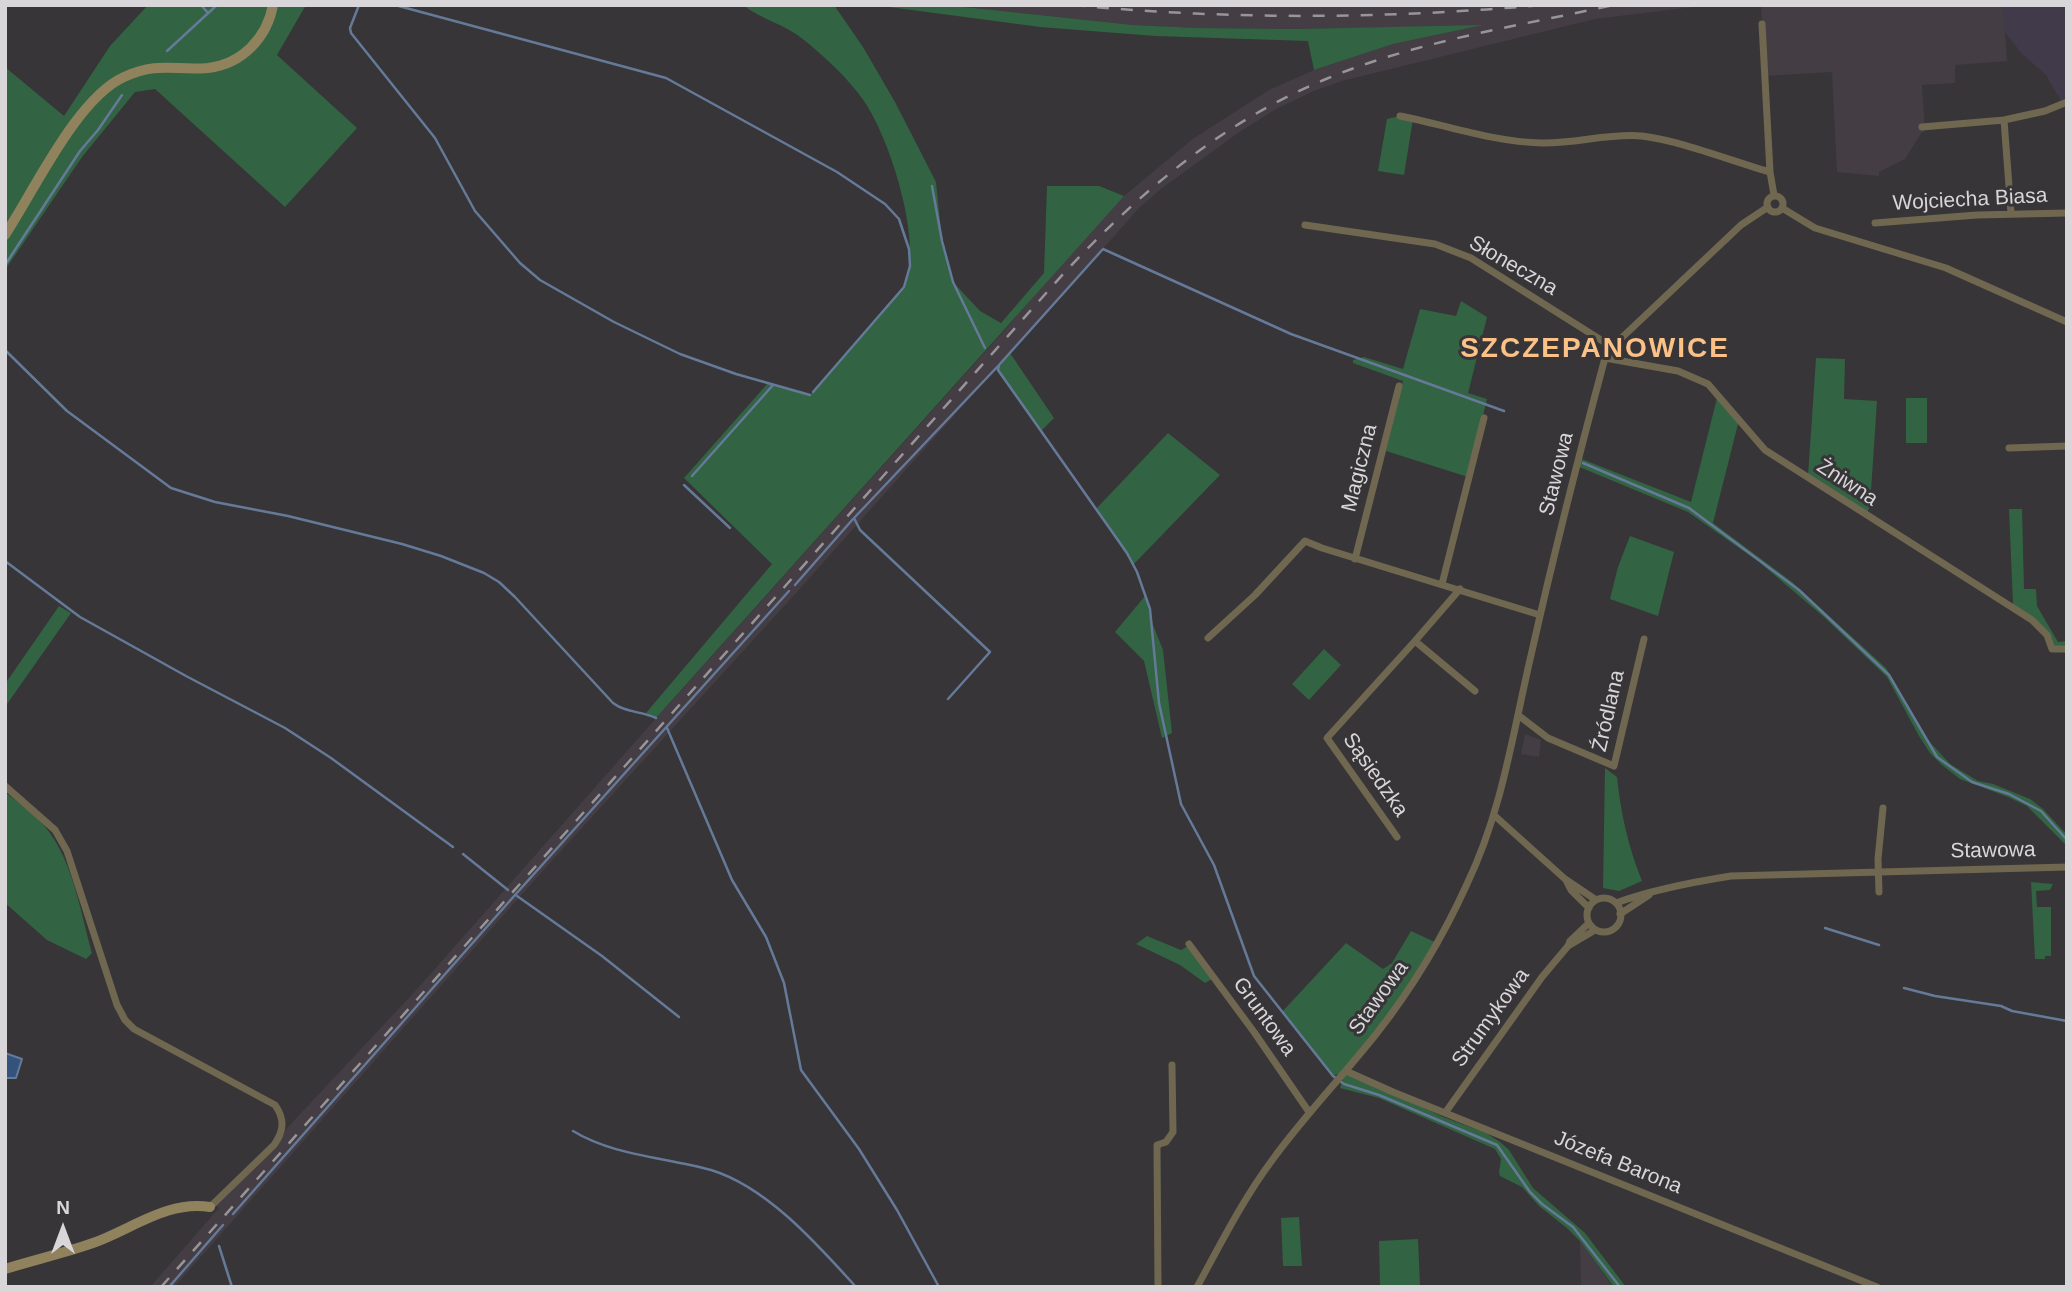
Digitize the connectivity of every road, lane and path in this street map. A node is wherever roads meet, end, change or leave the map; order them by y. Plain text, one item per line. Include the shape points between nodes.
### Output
1 (273, 5) edge
2 (1762, 24) dead end
3 (2067, 102) edge
4 (1400, 116) dead end
5 (2004, 120) junction
6 (1922, 127) dead end
7 (1770, 173) junction
8 (1774, 195) junction
9 (1768, 207) junction
10 (1782, 208) junction
11 (2011, 213) junction
12 (2067, 213) edge
13 (1875, 223) dead end
14 (1305, 225) dead end
15 (5, 234) edge
16 (2067, 322) edge
17 (1612, 346) junction
18 (1605, 358) junction
19 (1399, 386) dead end
20 (1484, 418) dead end
21 (2067, 446) edge
22 (2010, 448) dead end
23 (1355, 559) junction
24 (1442, 584) junction
25 (1460, 589) junction
26 (1540, 615) junction
27 (1208, 638) dead end
28 (1644, 639) dead end
29 (1415, 641) junction
30 (2067, 649) edge
31 (1475, 691) dead end
32 (1518, 715) junction
33 (5, 786) edge
34 (1883, 808) dead end
35 (1494, 816) junction
36 (1397, 837) dead end
37 (2067, 867) edge
38 (1879, 871) junction
39 (1565, 879) junction
40 (1879, 892) dead end
41 (1649, 895) junction
42 (1596, 900) junction
43 (1616, 904) junction
44 (1588, 908) junction
45 (1620, 914) junction
46 (1589, 923) junction
47 (1595, 930) junction
48 (1189, 944) dead end
49 (1568, 946) junction
50 (1172, 1065) dead end
51 (1346, 1071) junction
52 (1309, 1112) junction
53 (1445, 1113) junction
54 (210, 1208) joint
55 (5, 1269) edge
56 (1158, 1287) edge
57 (1197, 1287) edge
58 (1877, 1287) edge

1 - 15 main road via 261,36 232,61 209,68 141,70 94,97
2 - 7 street
3 - 5 street
4 - 7 street via 1530,143 1642,136
5 - 6 street
5 - 11 street
7 - 8 street
8 - 9 street
8 - 10 street via 1781,198
9 - 10 street via 1776,212
9 - 17 street, Stawowa via 1741,225
10 - 16 street via 1815,228 1946,268
11 - 12 street, Wojciecha Biasa
11 - 13 street, Wojciecha Biasa
14 - 17 street, Słoneczna via 1435,244 1471,258
17 - 18 street, Stawowa
18 - 26 street, Stawowa
18 - 30 street, Żniwna via 1678,371 1708,384 1765,450 2032,620 2047,635 2052,649
19 - 23 street, Magiczna
20 - 24 street
21 - 22 street
23 - 24 street
23 - 27 street via 1305,541 1255,596
24 - 25 street
25 - 26 street
25 - 29 street, Sąsiedzka
26 - 32 street, Stawowa
28 - 32 street, Źródlana via 1614,766 1548,738
29 - 31 street
29 - 36 street, Sąsiedzka via 1326,738
32 - 35 street, Stawowa
33 - 54 street via 55,830 67,851 125,1020 275,1105 281,1113 283,1127 274,1145
34 - 38 street
35 - 39 street
35 - 51 street, Stawowa via 1467,885 1430,956
37 - 38 street, Stawowa
38 - 40 street
38 - 41 street, Stawowa via 1731,876
39 - 42 street
39 - 44 street
41 - 43 street, Stawowa
41 - 45 street, Stawowa
42 - 43 street via 1609,899
42 - 44 street
43 - 45 street
44 - 46 street
45 - 47 street via 1611,930
46 - 47 street
46 - 49 street, Strumykowa
47 - 49 street, Strumykowa
48 - 52 street, Gruntowa
49 - 53 street, Strumykowa
50 - 56 street via 1173,1132 1157,1145
51 - 52 street, Stawowa
51 - 53 street, Józefa Barona
52 - 57 street, Stawowa via 1255,1183
53 - 58 street, Józefa Barona
54 - 55 main road via 174,1209 93,1243

